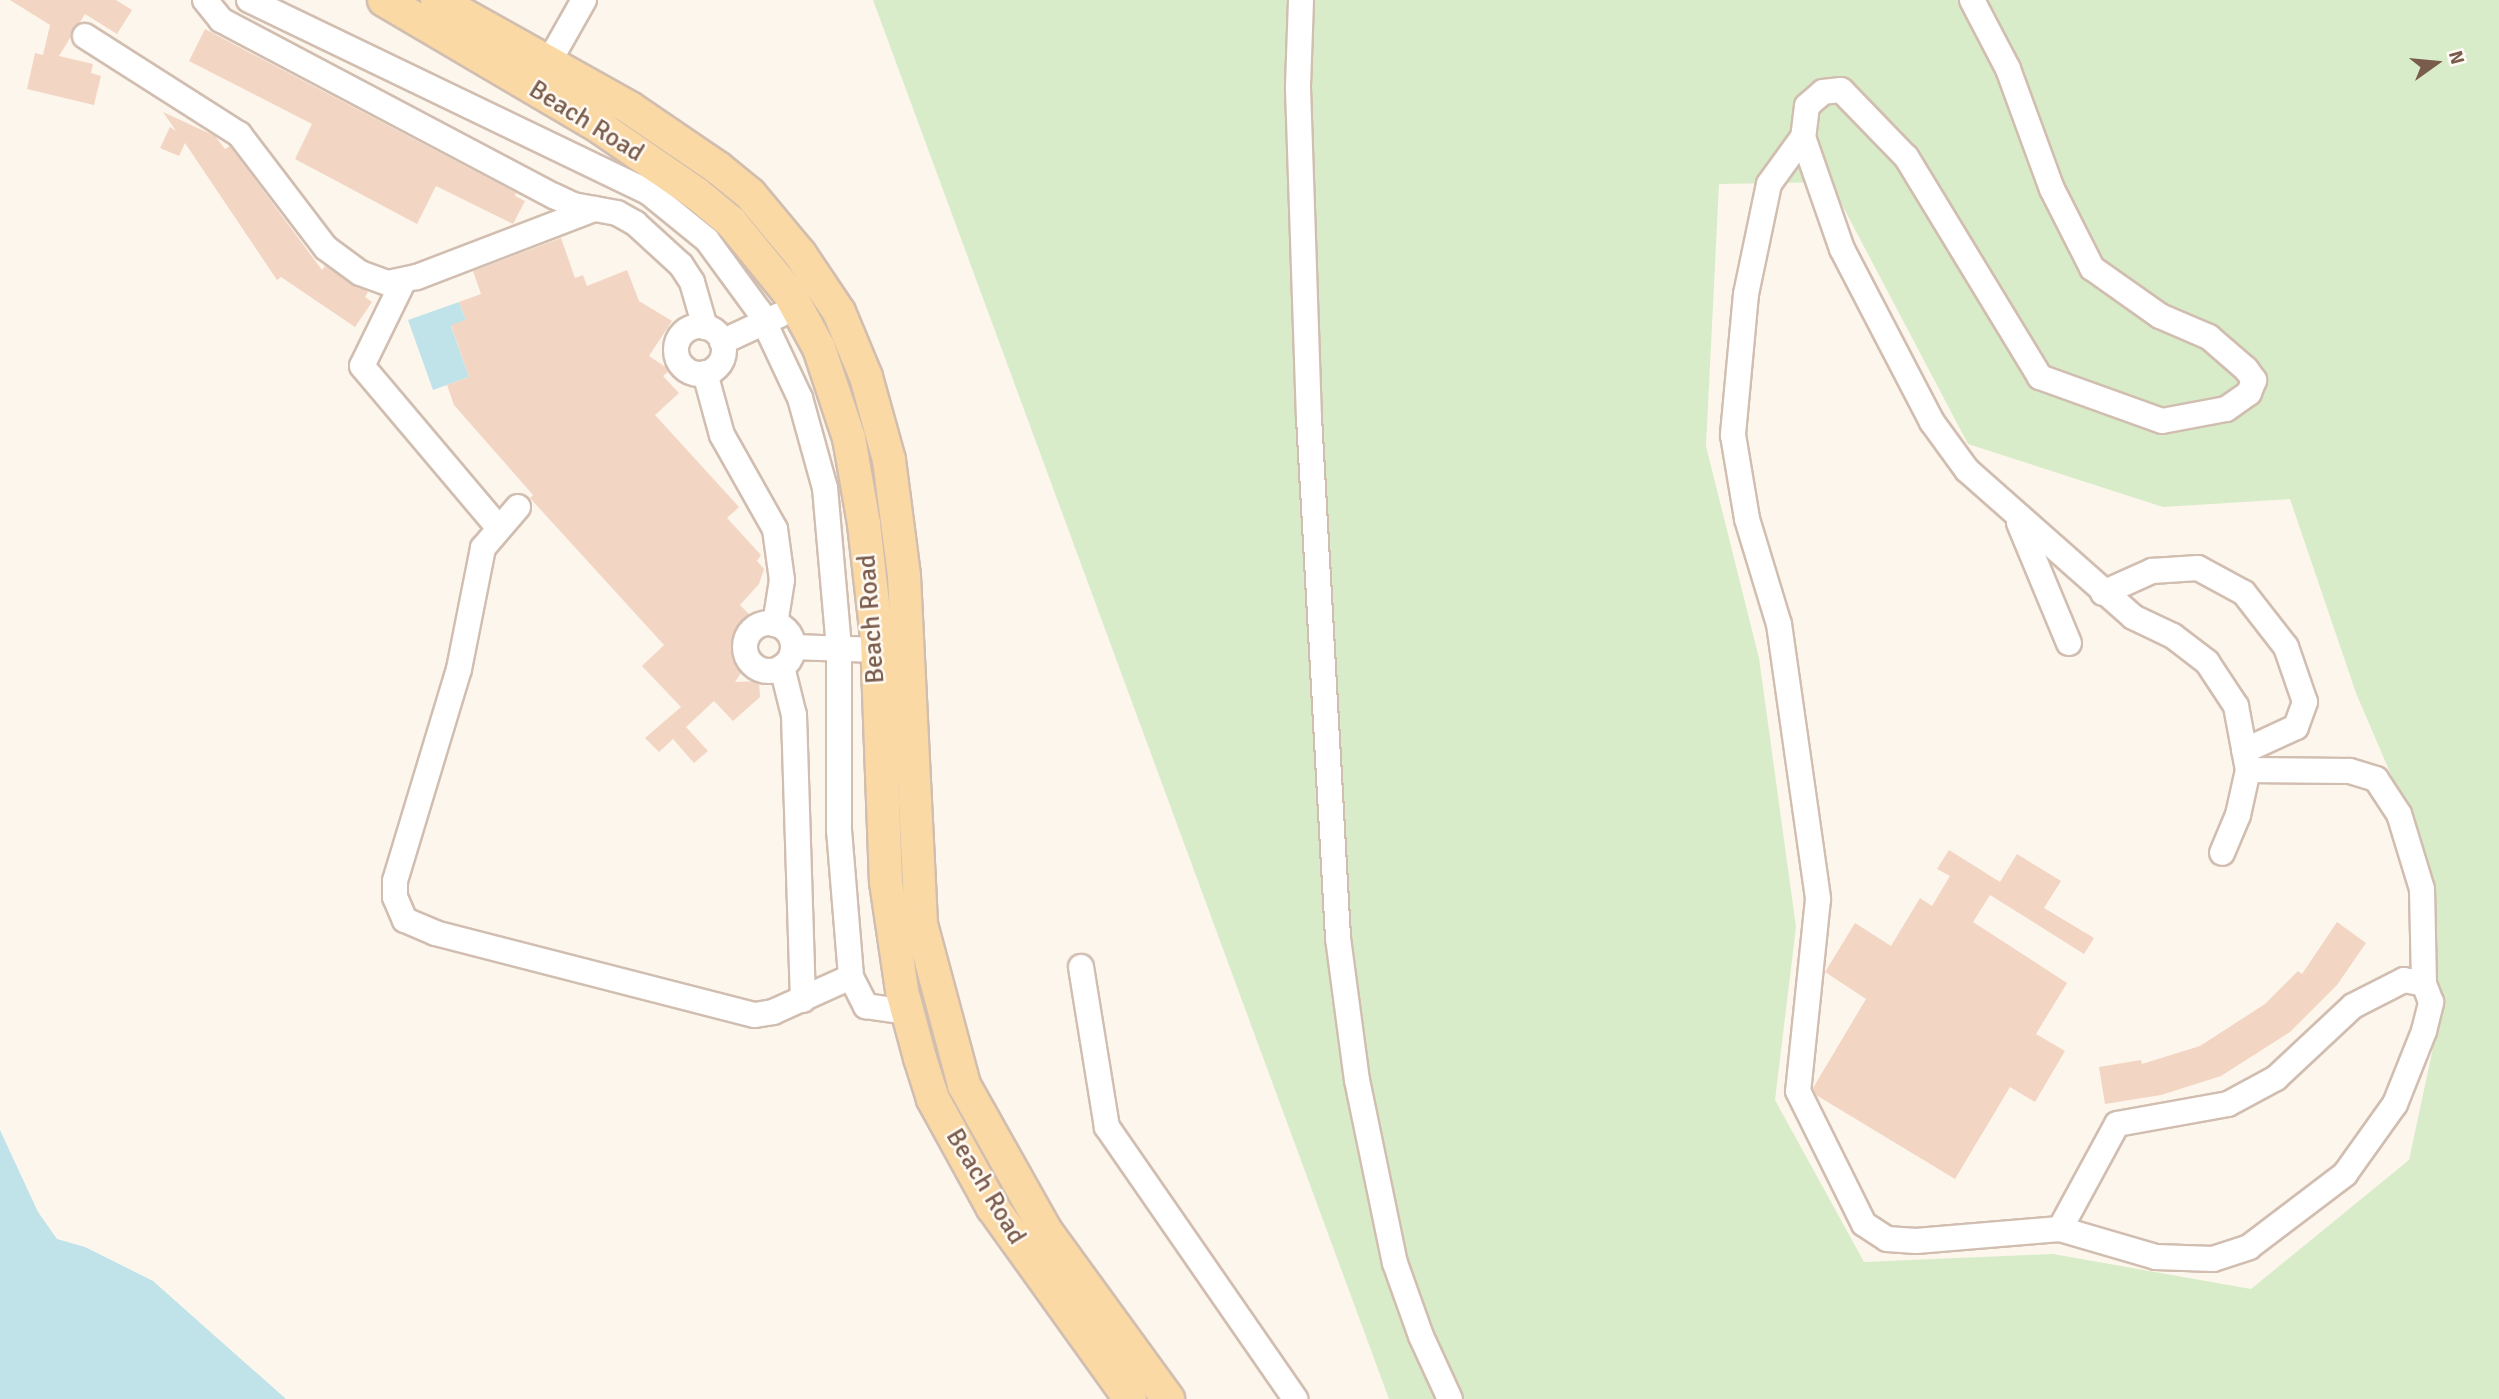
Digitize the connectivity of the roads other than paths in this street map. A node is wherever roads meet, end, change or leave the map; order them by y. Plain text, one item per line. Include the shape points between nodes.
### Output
1 (205, 0) edge
2 (248, 0) edge
3 (384, 0) edge
4 (437, 0) edge
5 (584, 0) edge
6 (1301, 0) edge
7 (1972, 0) edge
8 (85, 36) dead end
9 (550, 60) junction
10 (1803, 137) junction
11 (594, 209) junction
12 (403, 282) junction
13 (796, 307) junction
14 (766, 323) junction
15 (714, 334) junction
16 (705, 373) junction
17 (518, 507) dead end
18 (2016, 516) junction
19 (498, 527) junction
20 (2103, 593) junction
21 (775, 624) junction
22 (2069, 643) dead end
23 (839, 648) junction
24 (877, 649) junction
25 (788, 657) junction
26 (878, 725) junction
27 (913, 727) junction
28 (2246, 760) junction
29 (2222, 853) dead end
30 (1081, 967) dead end
31 (850, 977) junction
32 (2424, 984) junction
33 (803, 1000) junction
34 (907, 1012) junction
35 (2060, 1229) junction
36 (1130, 1399) edge
37 (1168, 1399) edge
38 (1295, 1399) edge
39 (1450, 1399) edge

1 - 11 street via 221,20 554,196
2 - 14 street via 648,192 707,240
3 - 13 main road, Beach Road via 601,128 697,194 731,222
4 - 9 main road
5 - 9 street
6 - 39 street via 1298,88 1306,337 1338,938 1357,1080 1395,1263 1420,1336
7 - 10 street via 2008,69 2052,189 2092,268 2160,316 2209,337 2254,380 2249,393 2226,409 2162,421 2040,377 1906,156 1841,90 1823,92 1807,106
8 - 12 street via 239,134 318,238 345,264 388,283
9 - 27 main road via 630,108 750,194 800,254 839,312 866,377 889,460 904,576
10 - 18 street via 1842,249 1932,422 1967,470
10 - 35 street via 1769,184 1746,294 1733,435 1747,519 1779,624 1818,900 1798,1091 1864,1224 1887,1239
11 - 12 street
11 - 15 street via 626,218 669,251 692,282
12 - 19 street via 362,366
13 - 14 street
13 - 24 main road, Beach Road via 819,348 849,438 864,524
14 - 15 street
14 - 23 street via 800,398 820,466
15 - 16 street via 722,357
15 - 16 street via 683,332 676,354 683,368
16 - 21 street via 722,435 775,529 782,580
17 - 19 street
18 - 20 street
18 - 22 street
19 - 33 street via 483,548 459,669 402,850 395,897 405,920 435,933 736,1012 773,1012
20 - 28 street via 2207,662 2236,706
20 - 28 street via 2152,571 2198,568 2244,593 2286,647 2305,702 2295,727
21 - 25 street via 788,632
21 - 25 street via 753,629 745,651 760,669
23 - 24 street
23 - 25 street
23 - 31 street via 839,830
24 - 26 main road, Beach Road
25 - 33 street
26 - 27 main road
26 - 34 main road, Beach Road via 886,882
27 - 37 main road via 921,924 964,1085 1046,1231
28 - 29 street via 2238,815
28 - 32 street via 2349,771 2376,779 2399,814 2422,889
30 - 38 street via 1107,1126
31 - 33 street
31 - 34 street via 866,1006
32 - 35 street via 2404,979 2353,1006 2276,1078 2228,1104 2117,1124
32 - 35 street via 2431,1002 2424,1031 2395,1104 2345,1174 2249,1247 2213,1259 2156,1258
34 - 36 main road, Beach Road via 933,1099 993,1208

